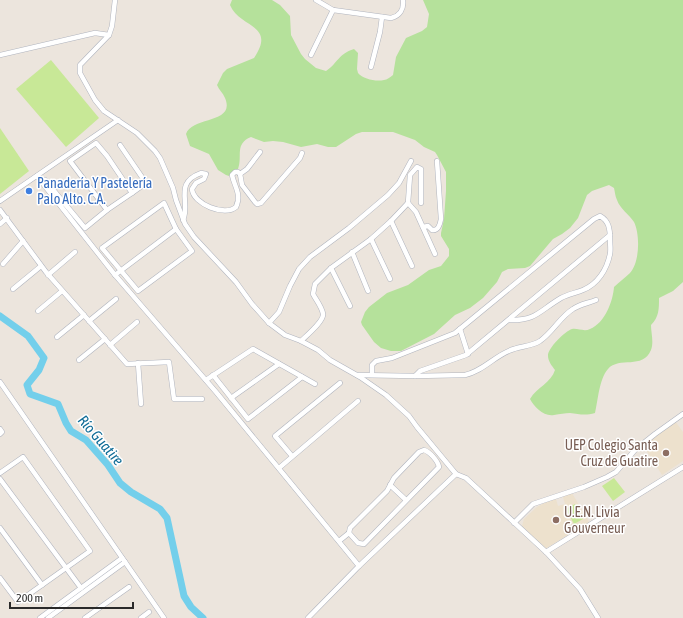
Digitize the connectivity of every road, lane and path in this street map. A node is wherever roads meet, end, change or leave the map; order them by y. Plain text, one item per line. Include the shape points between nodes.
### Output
1 (115, 0) edge
2 (316, 0) edge
3 (403, 0) edge
4 (332, 10) junction
5 (382, 17) junction
6 (108, 35) junction
7 (0, 55) edge
8 (311, 55) dead end
9 (371, 66) dead end
10 (118, 120) junction
11 (120, 145) dead end
12 (260, 152) dead end
13 (302, 153) dead end
14 (66, 156) junction
15 (70, 161) junction
16 (411, 161) dead end
17 (437, 161) dead end
18 (240, 174) junction
19 (37, 176) junction
20 (44, 180) dead end
21 (132, 193) junction
22 (0, 201) edge
23 (408, 203) junction
24 (421, 203) dead end
25 (0, 210) edge
26 (107, 210) junction
27 (7, 218) junction
28 (183, 220) junction
29 (391, 221) junction
30 (0, 224) edge
31 (423, 227) junction
32 (176, 229) junction
33 (610, 235) junction
34 (371, 239) junction
35 (23, 241) junction
36 (75, 252) dead end
37 (352, 252) junction
38 (435, 254) dead end
39 (2, 264) dead end
40 (41, 266) junction
41 (412, 266) dead end
42 (331, 268) junction
43 (122, 270) junction
44 (48, 275) junction
45 (115, 275) junction
46 (390, 280) dead end
47 (13, 290) dead end
48 (62, 291) junction
49 (368, 291) dead end
50 (116, 299) dead end
51 (596, 300) dead end
52 (350, 306) dead end
53 (38, 312) dead end
54 (84, 315) junction
55 (509, 320) junction
56 (89, 321) junction
57 (137, 322) dead end
58 (268, 323) junction
59 (460, 329) junction
60 (57, 337) dead end
61 (105, 339) junction
62 (301, 341) junction
63 (110, 346) junction
64 (468, 354) junction
65 (79, 360) dead end
66 (138, 363) junction
67 (279, 364) junction
68 (372, 374) junction
69 (213, 375) junction
70 (355, 375) junction
71 (415, 376) junction
72 (302, 377) junction
73 (206, 380) junction
74 (0, 382) edge
75 (340, 382) dead end
76 (315, 384) dead end
77 (231, 398) junction
78 (202, 399) dead end
79 (358, 401) dead end
80 (141, 404) dead end
81 (683, 414) edge
82 (0, 429) edge
83 (0, 434) edge
84 (292, 456) junction
85 (683, 466) edge
86 (279, 468) junction
87 (0, 473) edge
88 (456, 474) junction
89 (0, 479) edge
90 (390, 485) junction
91 (406, 500) junction
92 (514, 523) junction
93 (0, 528) edge
94 (349, 533) junction
95 (339, 541) junction
96 (546, 552) junction
97 (124, 560) junction
98 (359, 566) junction
99 (66, 568) junction
100 (0, 578) edge
101 (42, 585) junction
102 (129, 587) dead end
103 (81, 588) junction
104 (149, 612) dead end
105 (52, 617) edge
106 (40, 618) edge
107 (85, 618) edge
108 (141, 618) edge
109 (164, 618) edge
110 (308, 618) edge
111 (598, 618) edge

1 - 6 street via 112,26
2 - 4 street
3 - 5 street via 402,9 397,16
4 - 5 street
4 - 8 street
5 - 9 street
6 - 7 street via 95,33
6 - 10 street via 80,65 80,73 95,100
10 - 14 street
10 - 28 street via 137,133 160,158
11 - 21 street via 146,183
12 - 18 street
13 - 18 street via 261,203 257,204 242,185
14 - 15 street
14 - 19 street
15 - 21 street via 96,144
15 - 26 street
16 - 58 street via 388,195 310,257 299,269 279,312
17 - 31 street via 441,219 438,229
18 - 28 street via 237,172 232,175 238,199 236,207 228,211 206,205 194,195 192,189 206,174 194,176 185,187
19 - 22 street
19 - 45 street
20 - 26 street via 85,228
21 - 26 street
23 - 24 street via 410,175 417,167 421,169
23 - 29 street
23 - 31 street via 416,212
25 - 27 street
27 - 30 street
27 - 35 street
28 - 58 street via 194,237 236,282
29 - 34 street
29 - 41 street
31 - 38 street
32 - 43 street
32 - 43 street via 192,251 138,291
32 - 43 street via 164,203 102,248
33 - 55 street
33 - 55 street via 610,254 605,269 596,282 590,287 566,295 531,318 522,321
33 - 59 street via 604,218 600,216 594,219
34 - 37 street
34 - 46 street
35 - 39 street
35 - 40 street
36 - 44 street
37 - 42 street
37 - 49 street
40 - 44 street
40 - 47 street
42 - 52 street
42 - 62 street via 313,288 313,294 323,312 323,319
43 - 45 street
44 - 48 street
45 - 73 street
48 - 53 street
48 - 54 street
50 - 56 street
51 - 71 street via 575,307 538,342 504,353 473,373
54 - 56 street
54 - 60 street
55 - 64 street
56 - 61 street
57 - 63 street
58 - 62 street via 285,335
59 - 64 street
59 - 68 street via 392,358 376,361 372,365
61 - 63 street
61 - 65 street
62 - 70 street
63 - 66 street via 127,364
64 - 71 street via 420,371
66 - 78 street via 169,362 174,399
66 - 80 street
67 - 69 street via 252,350
67 - 72 street
67 - 77 street
68 - 70 street
68 - 71 street
69 - 73 street
69 - 77 street
70 - 88 street via 386,395 409,416
72 - 76 street
72 - 77 street via 248,419
73 - 86 street
74 - 97 street
75 - 84 street via 275,436
79 - 84 street
81 - 92 street via 635,450 616,472 584,487 534,504
82 - 83 street
84 - 86 street
85 - 96 street
86 - 95 street
87 - 99 street via 23,457 90,551
88 - 92 street via 466,478
88 - 98 street
89 - 99 street
90 - 91 street
90 - 91 street via 419,452 428,452 439,467
90 - 94 street via 352,526
91 - 94 street via 364,544 358,543
92 - 96 street
93 - 101 street
94 - 95 street
95 - 98 street
96 - 111 street via 580,589
97 - 103 street
97 - 105 street
97 - 109 street
98 - 110 street
99 - 101 street
99 - 103 street
100 - 101 street via 18,602
102 - 107 street
103 - 106 street
104 - 108 street

